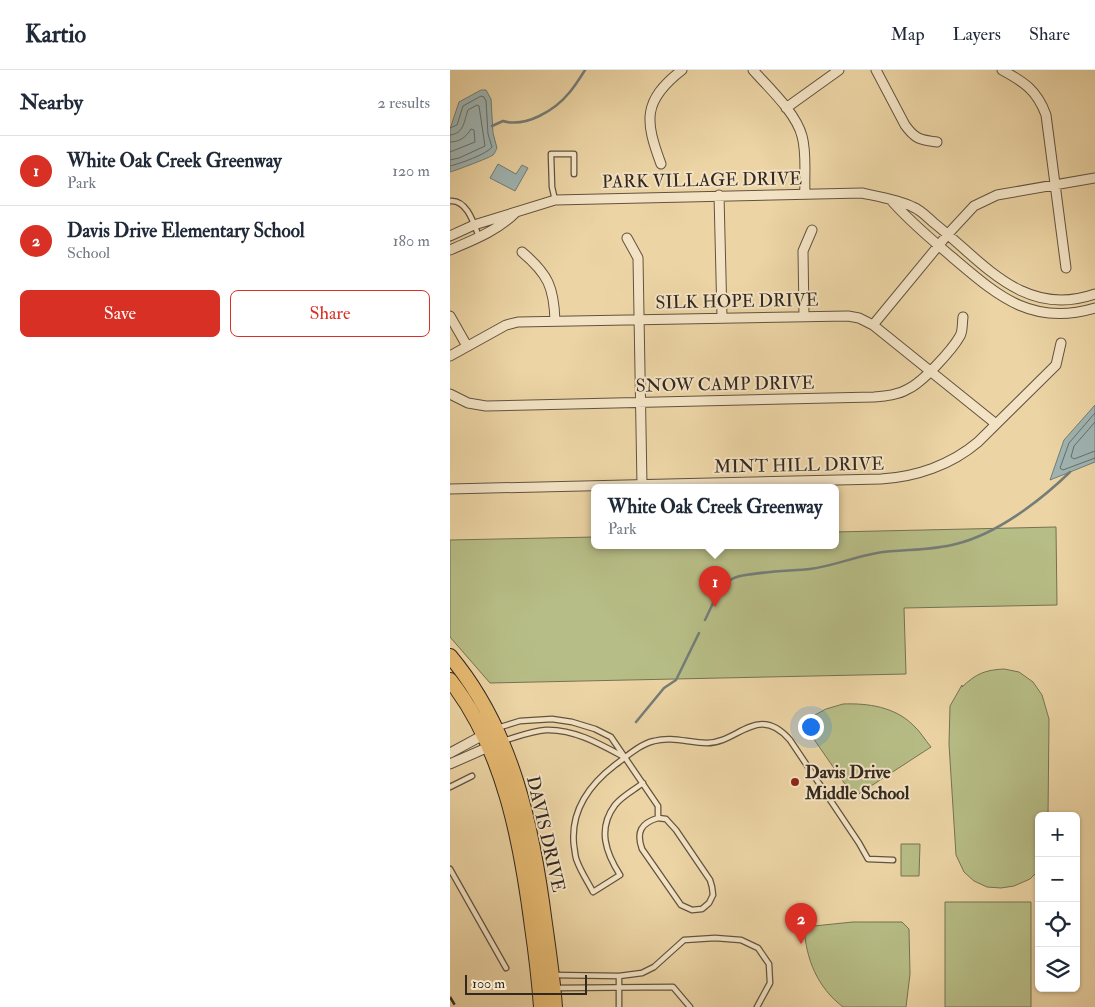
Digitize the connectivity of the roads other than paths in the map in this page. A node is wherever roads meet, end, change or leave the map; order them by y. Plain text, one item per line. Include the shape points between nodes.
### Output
1 (682, 70) edge
2 (753, 70) edge
3 (839, 70) edge
4 (876, 70) edge
5 (1002, 70) edge
6 (786, 108) junction
7 (937, 142) dead end
8 (661, 164) dead end
9 (574, 174) dead end
10 (1095, 178) edge
11 (1055, 184) junction
12 (805, 194) junction
13 (719, 195) junction
14 (555, 200) junction
15 (890, 200) junction
16 (450, 201) edge
17 (515, 213) junction
18 (474, 225) junction
19 (812, 230) dead end
20 (948, 234) junction
21 (450, 236) edge
22 (479, 238) junction
23 (627, 238) dead end
24 (938, 245) junction
25 (450, 250) edge
26 (522, 252) dead end
27 (1066, 268) dead end
28 (1095, 294) edge
29 (1095, 308) edge
30 (450, 316) edge
31 (804, 316) junction
32 (722, 317) junction
33 (963, 317) dead end
34 (639, 319) junction
35 (555, 321) junction
36 (873, 325) junction
37 (1061, 343) dead end
38 (467, 346) junction
39 (450, 356) edge
40 (931, 371) junction
41 (450, 394) edge
42 (640, 402) junction
43 (996, 424) junction
44 (642, 484) edge
45 (690, 484) edge
46 (591, 486) edge
47 (450, 489) edge
48 (450, 656) edge
49 (450, 680) edge
50 (490, 736) junction
51 (502, 741) junction
52 (450, 753) edge
53 (625, 758) junction
54 (450, 764) edge
55 (472, 776) dead end
56 (643, 783) junction
57 (450, 787) edge
58 (658, 818) junction
59 (893, 860) dead end
60 (450, 869) edge
61 (506, 968) dead end
62 (619, 976) junction
63 (546, 982) junction
64 (618, 988) junction
65 (541, 1007) edge
66 (555, 1007) edge
67 (619, 1007) edge
68 (690, 1007) edge
69 (757, 1007) edge

1 - 8 street via 660,89 652,106 650,128
2 - 6 street
3 - 6 street
4 - 7 street via 904,125 919,140
5 - 11 street via 1025,83 1043,106
6 - 12 street via 802,134
9 - 14 lane via 574,154 551,154
10 - 11 street
11 - 20 street via 986,199 974,206
11 - 27 street
12 - 13 street, PARK VILLAGE DRIVE
12 - 15 street, PARK VILLAGE DRIVE via 862,193
13 - 14 street, PARK VILLAGE DRIVE
13 - 32 street
14 - 17 street, PARK VILLAGE DRIVE
15 - 20 street, PARK VILLAGE DRIVE via 913,207
15 - 24 street
16 - 18 lane via 457,201 465,207
17 - 18 street, PARK VILLAGE DRIVE
17 - 22 street, PARK VILLAGE DRIVE via 505,223
18 - 21 street, PARK VILLAGE DRIVE
18 - 22 lane
19 - 31 street via 803,251
20 - 24 street
20 - 28 street, PARK VILLAGE DRIVE via 997,278 1022,292 1057,300
22 - 25 street, PARK VILLAGE DRIVE
23 - 34 street via 638,258
24 - 29 street via 997,294 1019,305 1053,313
24 - 36 street
26 - 35 street via 539,266 548,283 555,301
30 - 38 street
31 - 32 street, SILK HOPE DRIVE
31 - 36 street, SILK HOPE DRIVE via 848,316
32 - 34 street, SILK HOPE DRIVE
33 - 40 street, SNOW CAMP DRIVE via 961,335
34 - 35 street, SILK HOPE DRIVE
34 - 42 street
35 - 38 street, SILK HOPE DRIVE via 518,322
36 - 40 street, SILK HOPE DRIVE
37 - 43 street, MINT HILL DRIVE via 1056,366
38 - 39 street, SILK HOPE DRIVE
40 - 42 street, SNOW CAMP DRIVE via 908,389 874,397
40 - 43 street, SILK HOPE DRIVE
41 - 42 street, SNOW CAMP DRIVE via 477,405
42 - 44 street
43 - 45 street, MINT HILL DRIVE via 966,451 935,468 901,478
46 - 47 street, MINT HILL DRIVE
48 - 50 main road, DAVIS DRIVE via 464,673
49 - 50 main road, DAVIS DRIVE
50 - 51 main road, DAVIS DRIVE
50 - 52 street
50 - 53 lane via 520,721 552,719 572,722 611,737
50 - 54 street
50 - 63 main road, DAVIS DRIVE via 507,794
51 - 53 lane via 546,730 568,732
51 - 63 main road, DAVIS DRIVE via 523,801 540,884
53 - 56 lane
53 - 56 lane via 599,778 586,794 575,822 576,860 593,892 620,875 606,848 607,824 616,804
53 - 59 lane via 652,741 668,738 707,743 720,741 748,727 776,728 790,740 868,859
55 - 57 lane
56 - 58 lane via 658,806
58 - 58 lane via 643,825 639,840 642,849 681,905 692,910 702,909 713,895 710,880 676,830 666,819
60 - 61 lane
62 - 63 lane
62 - 64 lane
62 - 69 lane via 642,973 654,967 684,940 740,940 758,948 769,964 770,984
63 - 64 lane
63 - 65 main road, DAVIS DRIVE
63 - 66 main road, DAVIS DRIVE
64 - 67 lane
64 - 68 lane via 673,987

